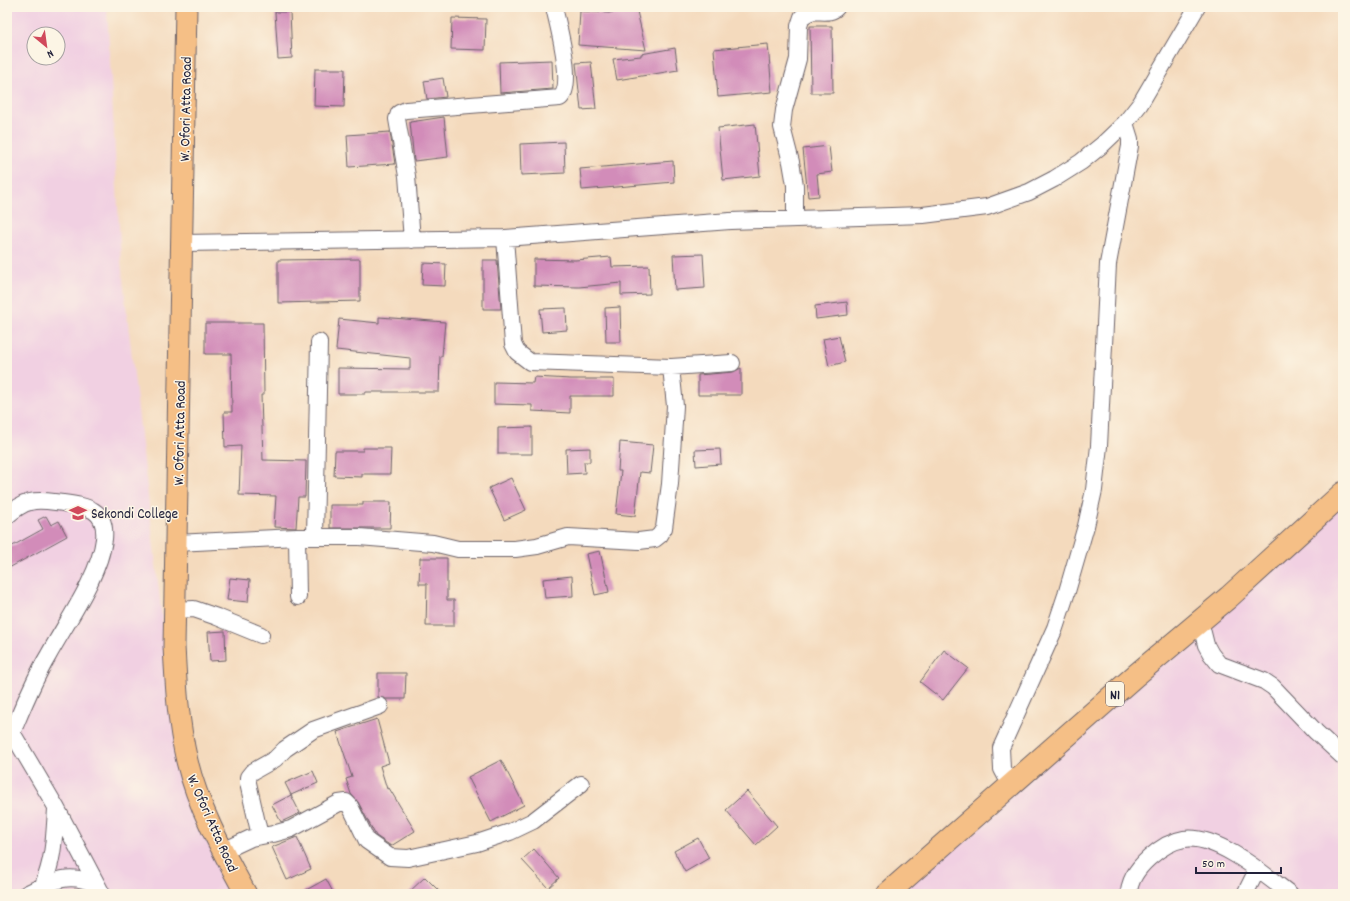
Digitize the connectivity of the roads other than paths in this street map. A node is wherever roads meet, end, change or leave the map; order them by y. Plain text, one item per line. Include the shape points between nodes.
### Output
1 (186, 7) edge
2 (554, 7) edge
3 (837, 7) edge
4 (1197, 7) edge
5 (1124, 123) junction
6 (795, 218) junction
7 (505, 238) junction
8 (412, 240) junction
9 (183, 243) junction
10 (319, 342) dead end
11 (732, 363) dead end
12 (671, 367) junction
13 (1343, 493) edge
14 (7, 516) edge
15 (297, 537) junction
16 (315, 537) junction
17 (176, 543) junction
18 (298, 597) dead end
19 (175, 610) junction
20 (1200, 622) junction
21 (261, 635) dead end
22 (380, 706) dead end
23 (9, 728) edge
24 (1343, 757) edge
25 (581, 784) dead end
26 (1011, 786) junction
27 (56, 807) junction
28 (260, 836) junction
29 (223, 851) junction
30 (1257, 870) junction
31 (43, 885) junction
32 (99, 889) edge
33 (895, 892) edge
34 (26, 894) edge
35 (245, 894) edge
36 (1129, 894) edge
37 (1245, 894) edge
38 (1290, 894) edge

1 - 9 main road, W. Ofori Atta Road
2 - 8 street via 566,71 565,94 560,98 406,110 399,113 397,119 407,176
3 - 6 street via 822,13 812,12 802,17 799,26 798,59 782,127 791,162
4 - 5 street via 1151,86
5 - 6 street via 1102,145 1054,179 1029,192 987,207 923,215
5 - 26 street via 1130,146 1108,264 1099,446 1094,490 1074,568 1054,628 1001,748 1002,769
6 - 7 street
7 - 8 street
7 - 12 street via 513,344 524,358 530,362
8 - 9 street
9 - 17 main road, W. Ofori Atta Road
10 - 16 street
11 - 12 street
12 - 16 street via 675,406 670,484 664,528 655,539 639,541 568,537 515,549 458,549 433,543 359,537
13 - 20 highway, N1
14 - 23 street via 19,506 30,502 51,501 83,505 92,508 99,515 104,529 102,551 94,571
15 - 16 street
15 - 17 street
15 - 18 street
17 - 19 main road, W. Ofori Atta Road
19 - 21 street via 194,609
19 - 29 main road, W. Ofori Atta Road via 174,646 182,738 197,793
20 - 24 street via 1206,645 1215,660 1228,669 1264,681 1273,687
20 - 26 highway, N1
22 - 28 street via 313,730 275,759 252,772 248,777 248,783
23 - 27 street
25 - 28 street via 533,820 510,832 477,843 408,858 390,857 367,841 346,802 339,803 291,829
26 - 33 highway, N1
27 - 31 street via 51,865
27 - 32 street
28 - 29 street
29 - 35 main road, W. Ofori Atta Road
30 - 36 street via 1233,853 1198,840 1184,839 1170,843 1145,861 1131,882
30 - 37 street
30 - 38 street
31 - 32 street via 73,877 85,879
31 - 34 street

